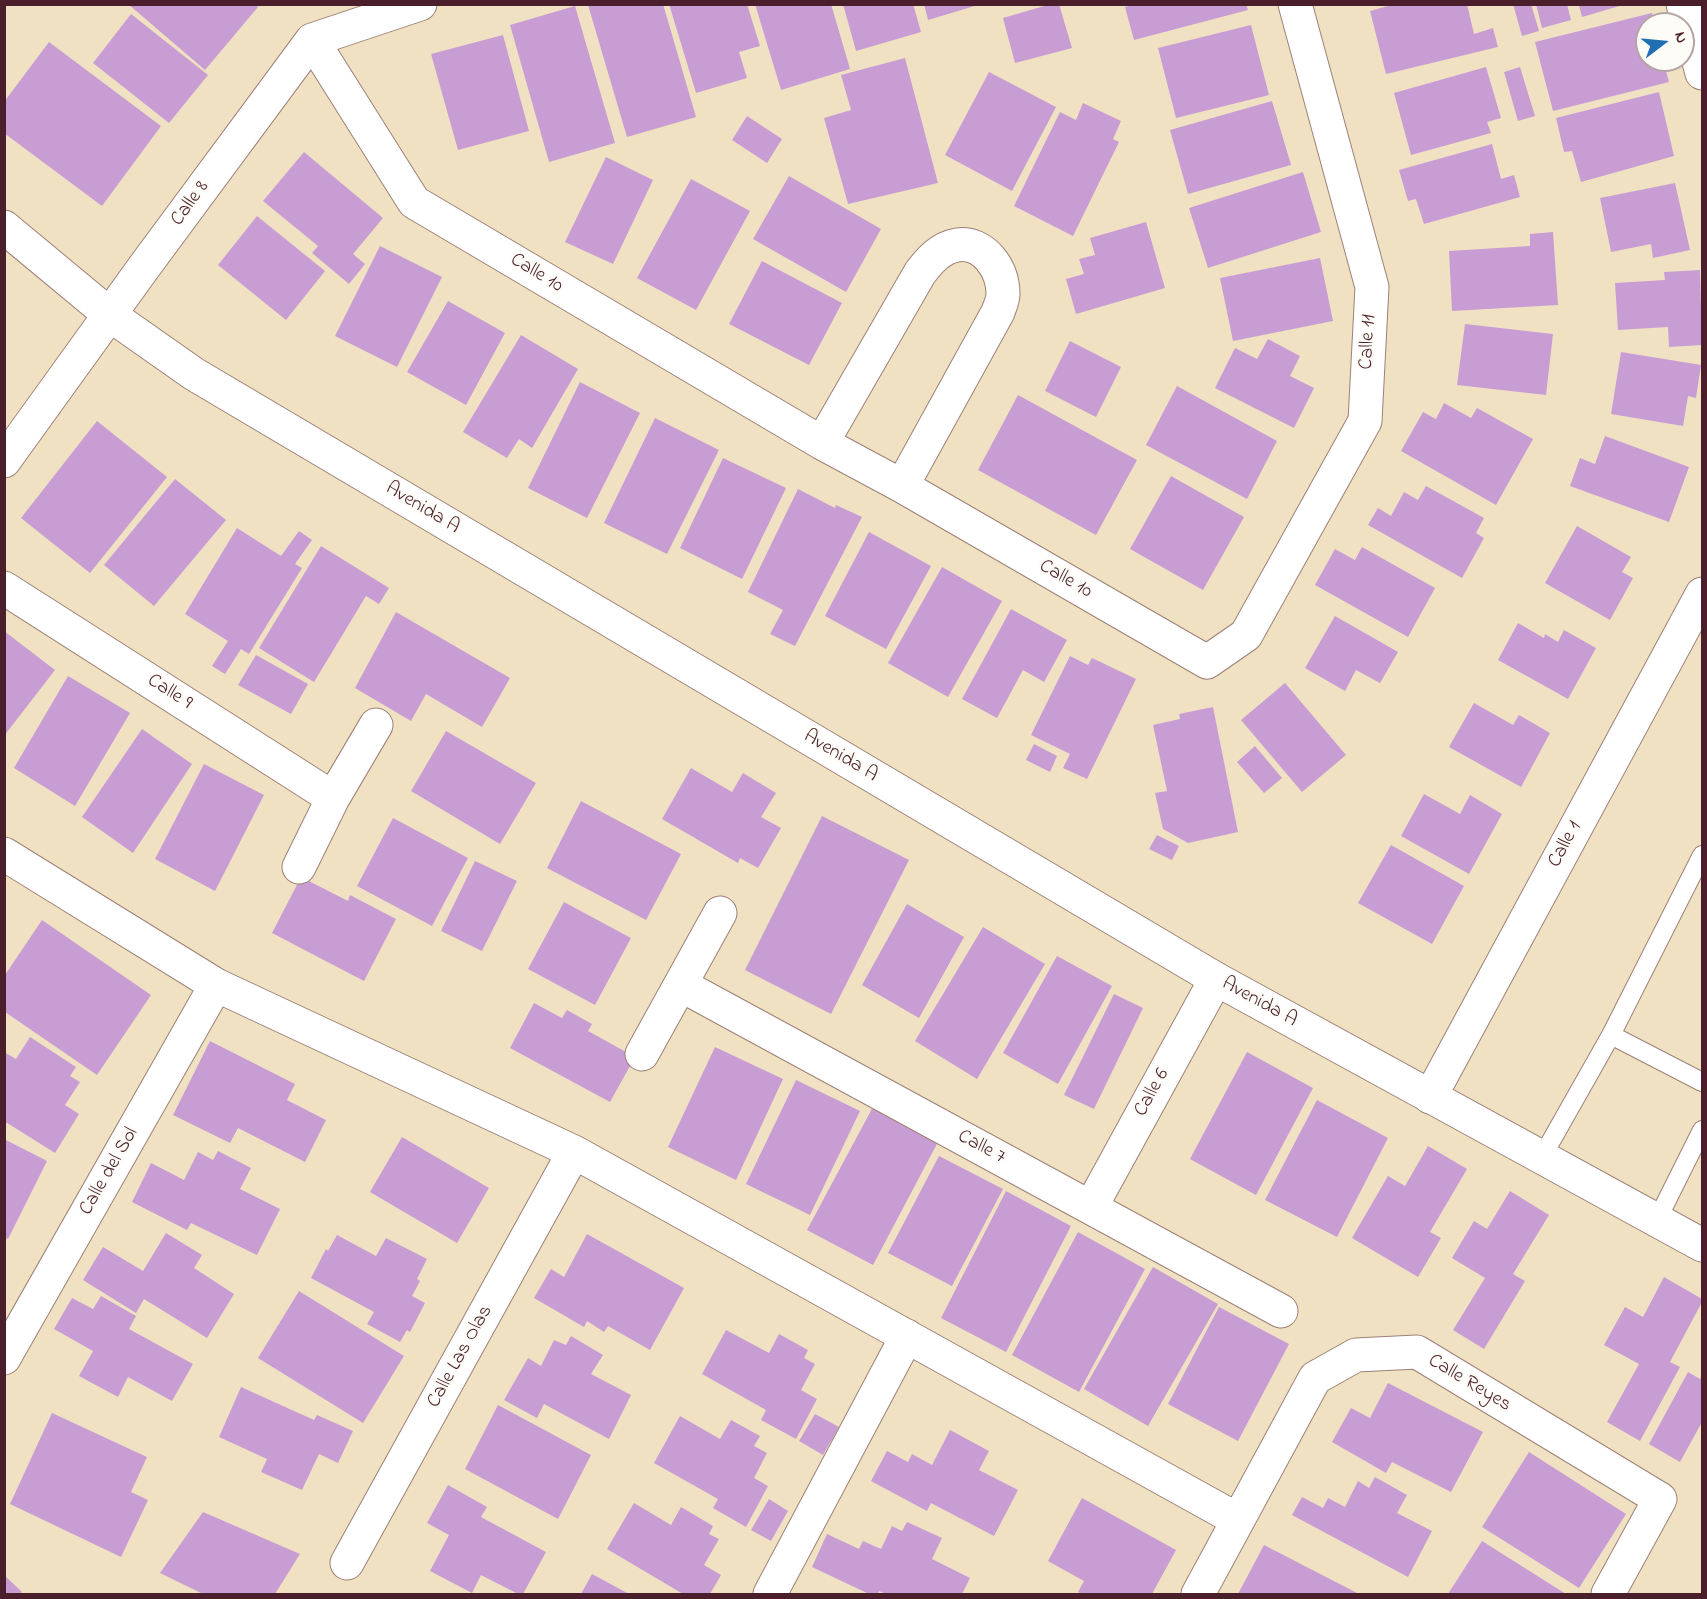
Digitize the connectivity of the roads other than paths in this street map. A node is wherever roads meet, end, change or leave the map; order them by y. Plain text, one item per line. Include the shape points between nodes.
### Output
1 (420, 4) edge
2 (1295, 4) edge
3 (1683, 4) edge
4 (312, 40) junction
5 (1702, 73) edge
6 (4, 227) edge
7 (110, 315) junction
8 (822, 443) junction
9 (4, 461) edge
10 (902, 486) junction
11 (4, 588) edge
12 (1702, 594) edge
13 (1226, 649) joint
14 (376, 725) dead end
15 (333, 798) junction
16 (4, 854) edge
17 (1702, 855) edge
18 (299, 867) dead end
19 (720, 913) dead end
20 (1216, 979) junction
21 (216, 985) junction
22 (681, 985) junction
23 (1611, 1035) junction
24 (642, 1054) dead end
25 (1702, 1082) edge
26 (1430, 1097) junction
27 (1702, 1130) edge
28 (574, 1152) junction
29 (1542, 1157) junction
30 (1091, 1207) junction
31 (1657, 1220) junction
32 (1702, 1245) edge
33 (1281, 1311) dead end
34 (906, 1336) junction
35 (4, 1358) edge
36 (1238, 1520) junction
37 (347, 1563) dead end
38 (770, 1594) edge
39 (1198, 1594) edge
40 (1608, 1594) edge

1 - 4 street
2 - 13 street, Calle 11 via 1372,287 1365,422 1246,635
3 - 5 street
4 - 7 street, Calle 8
4 - 8 street, Calle 10 via 414,202
6 - 7 street, Avenida A
7 - 9 street, Calle 8
7 - 20 street, Avenida A via 194,374
8 - 10 street, Calle 10
8 - 10 street via 933,256 956,245 974,246 989,256 1001,276 1004,296
10 - 13 street, Calle 10 via 1207,662
11 - 15 street, Calle 9
12 - 26 street, Calle 1
14 - 15 street
15 - 18 street
16 - 21 street
17 - 23 lane
19 - 22 street
20 - 26 street, Avenida A
20 - 30 street, Calle 6
21 - 28 street
21 - 35 street, Calle del Sol
22 - 24 street
22 - 30 street, Calle 7
23 - 25 lane
23 - 29 lane
26 - 29 street, Avenida A
27 - 31 lane
28 - 34 street
28 - 37 street, Calle Las Olas
29 - 31 street, Avenida A
30 - 33 street, Calle 7
31 - 32 street, Avenida A
34 - 36 street
34 - 38 street
36 - 39 street
36 - 40 street, Calle Reyes via 1315,1378 1356,1355 1417,1352 1659,1499

